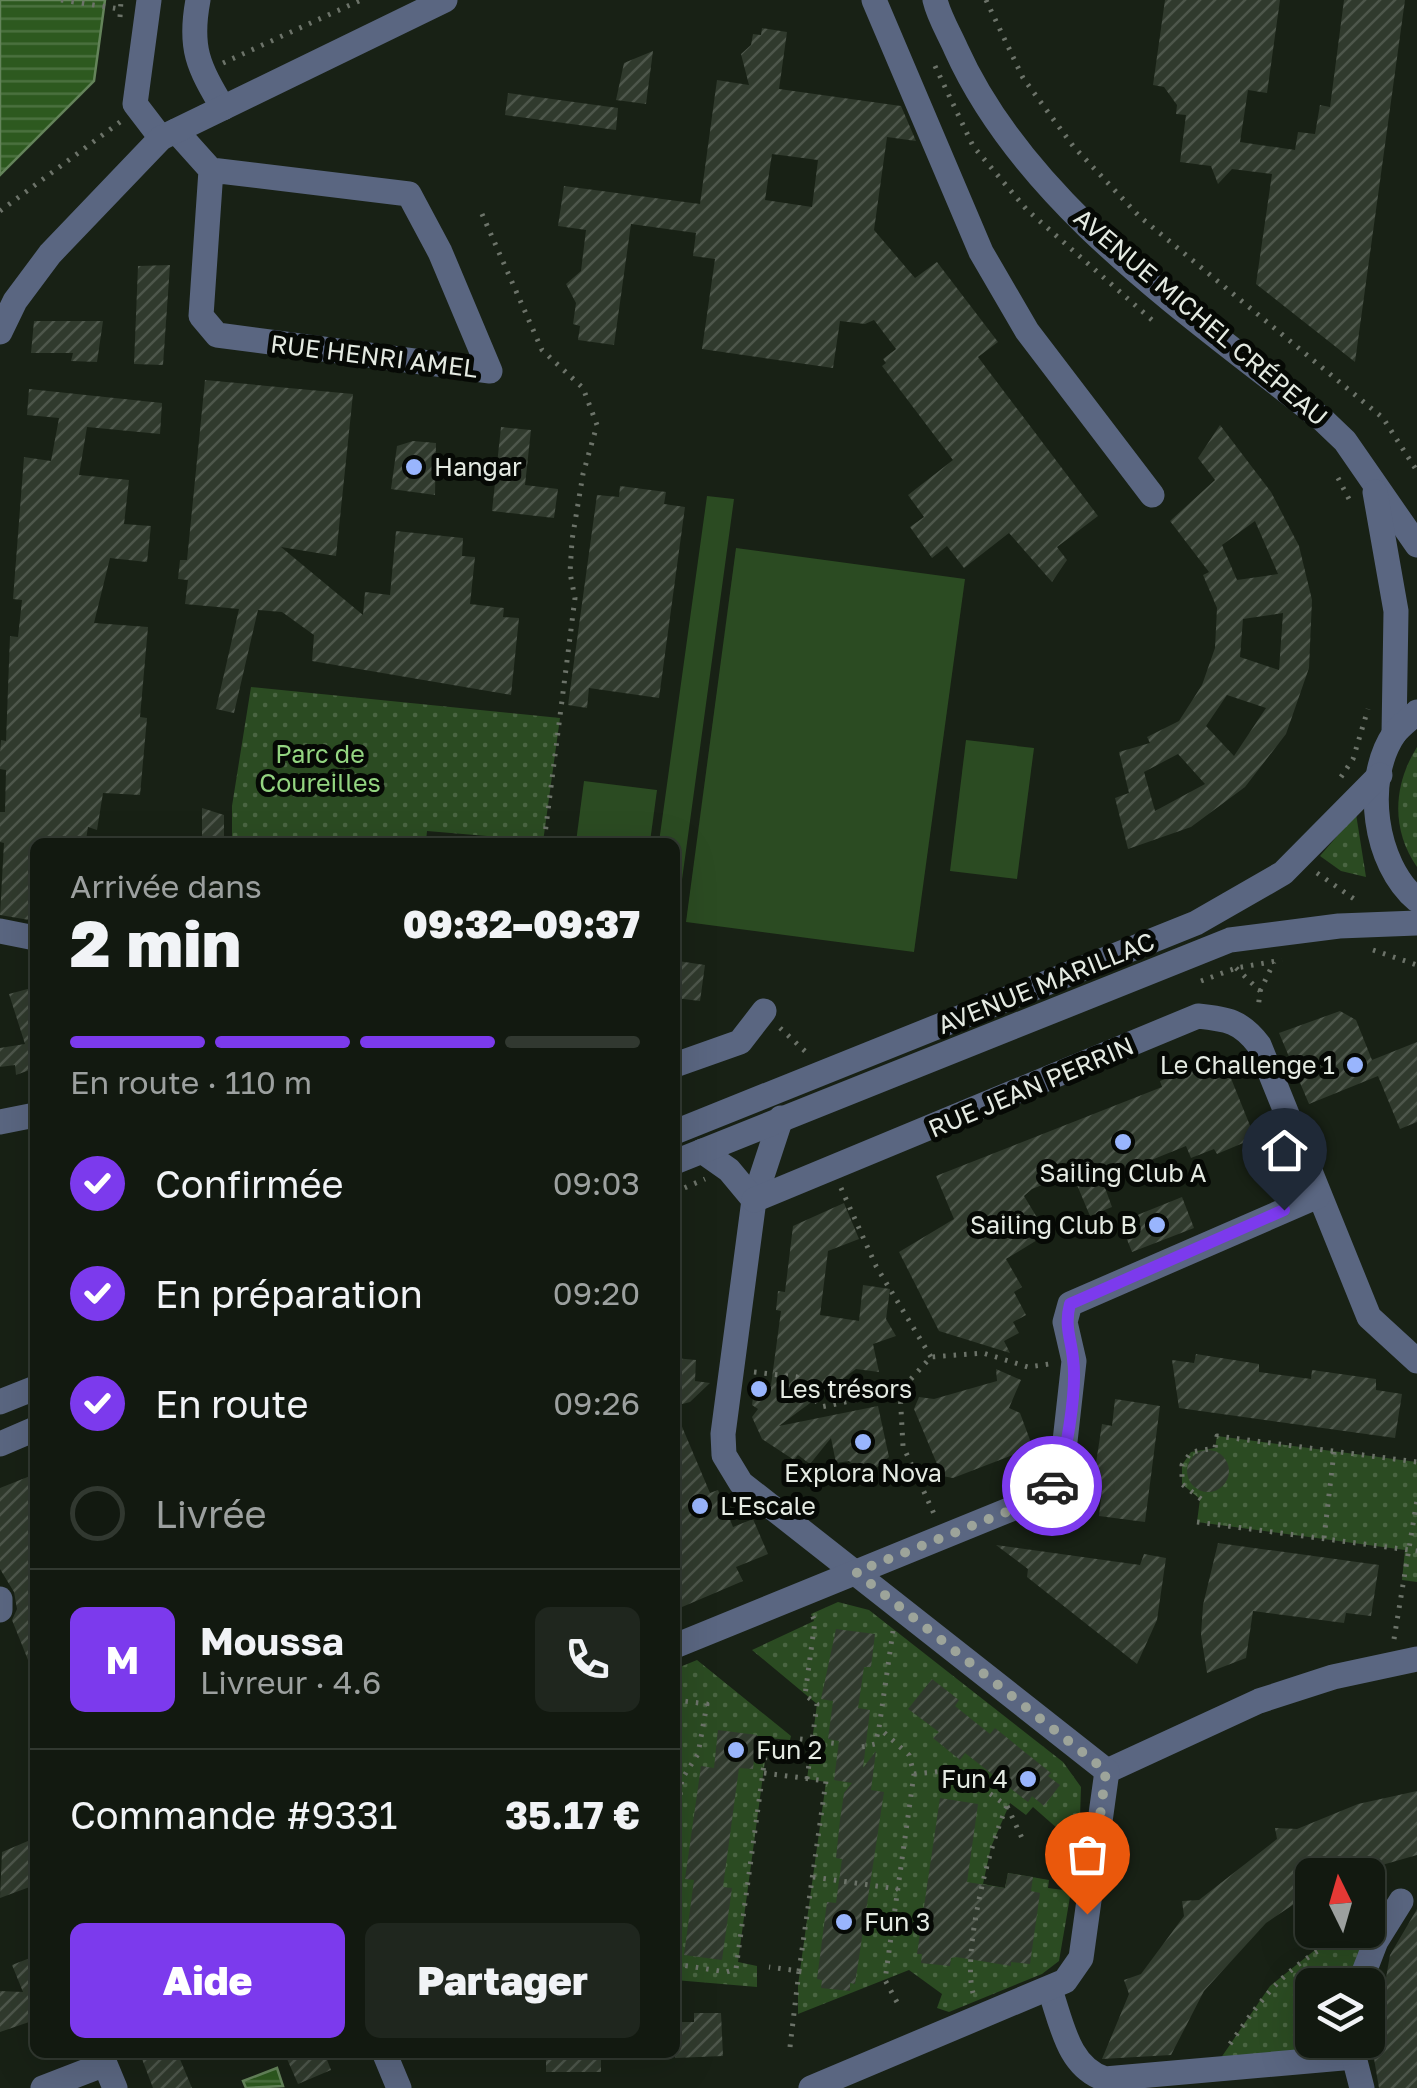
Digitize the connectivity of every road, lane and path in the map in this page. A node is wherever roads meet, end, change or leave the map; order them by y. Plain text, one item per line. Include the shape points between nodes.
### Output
1 (62, 0) edge
2 (148, 0) edge
3 (198, 0) edge
4 (361, 0) edge
5 (445, 0) edge
6 (874, 0) edge
7 (936, 0) edge
8 (986, 0) edge
9 (120, 8) dead end
10 (934, 64) dead end
11 (202, 73) junction
12 (134, 104) junction
13 (223, 108) junction
14 (168, 135) junction
15 (211, 170) junction
16 (0, 211) edge
17 (482, 214) dead end
18 (1154, 320) dead end
19 (0, 332) edge
20 (1417, 471) edge
21 (1335, 472) dead end
22 (1373, 482) junction
23 (1152, 495) dead end
24 (1350, 502) dead end
25 (1417, 545) edge
26 (1370, 698) dead end
27 (1417, 712) edge
28 (1394, 734) junction
29 (1380, 775) junction
30 (1334, 788) dead end
31 (545, 838) edge
32 (1417, 900) edge
33 (1417, 923) edge
34 (1, 931) edge
35 (30, 937) edge
36 (1260, 991) junction
37 (764, 1011) dead end
38 (1244, 1024) junction
39 (680, 1062) edge
40 (30, 1117) edge
41 (781, 1118) junction
42 (0, 1122) edge
43 (680, 1130) edge
44 (702, 1151) junction
45 (680, 1160) edge
46 (832, 1170) junction
47 (1318, 1196) junction
48 (754, 1200) junction
49 (932, 1357) junction
50 (1417, 1361) edge
51 (1074, 1362) junction
52 (731, 1368) junction
53 (30, 1390) edge
54 (900, 1391) junction
55 (0, 1402) edge
56 (30, 1432) edge
57 (0, 1444) edge
58 (1334, 1452) junction
59 (1417, 1462) edge
60 (1200, 1499) dead end
61 (1417, 1500) edge
62 (1196, 1522) dead end
63 (946, 1537) junction
64 (1324, 1539) junction
65 (1406, 1550) junction
66 (1417, 1552) edge
67 (856, 1572) junction
68 (800, 1593) junction
69 (0, 1599) edge
70 (0, 1610) edge
71 (907, 1612) junction
72 (680, 1644) edge
73 (1404, 1661) edge
74 (680, 1701) edge
75 (879, 1728) junction
76 (768, 1735) dead end
77 (800, 1738) dead end
78 (812, 1740) junction
79 (839, 1744) dead end
80 (862, 1747) dead end
81 (1106, 1771) junction
82 (764, 1773) junction
83 (914, 1774) junction
84 (807, 1779) junction
85 (680, 1795) edge
86 (1007, 1806) junction
87 (1022, 1838) dead end
88 (813, 1877) junction
89 (898, 1889) junction
90 (1400, 1901) dead end
91 (1320, 1948) edge
92 (680, 1965) edge
93 (769, 1967) dead end
94 (1366, 1968) edge
95 (800, 1971) junction
96 (1050, 1990) junction
97 (898, 2004) dead end
98 (983, 2018) junction
99 (790, 2048) dead end
100 (385, 2058) edge
101 (1295, 2058) edge
102 (1355, 2058) edge
103 (1212, 2071) junction
104 (50, 2085) edge
105 (391, 2085) edge
106 (114, 2088) edge
107 (810, 2088) edge
108 (1362, 2088) edge

1 - 9 path
2 - 12 street
3 - 11 street via 191,37
4 - 11 path
5 - 13 street
6 - 23 street via 981,252 1027,331
7 - 22 street, AVENUE MICHEL CRÉPEAU via 962,64 1026,160 1099,236 1323,420
8 - 20 path via 1023,78 1073,146 1139,216 1383,418
10 - 18 path via 973,146 1027,210
11 - 13 street
12 - 14 street
12 - 16 path via 118,124
13 - 14 street
14 - 15 street
14 - 19 street via 50,254
15 - 15 street, RUE HENRI AMEL via 200,316 217,336 490,371 409,194
17 - 31 path via 542,350 583,388 597,425 572,540 575,598
21 - 24 path
22 - 25 street, AVENUE MICHEL CRÉPEAU
22 - 28 street, AVENUE MICHEL CRÉPEAU via 1396,611
26 - 30 path via 1353,760
27 - 28 street
28 - 29 street
29 - 32 street via 1377,818 1388,859
29 - 43 street, AVENUE MARILLAC via 1284,873 1196,923
33 - 41 street, AVENUE MARILLAC via 1230,940
34 - 35 street
36 - 36 path via 1274,962 1236,968 1248,980
36 - 38 path via 1260,1008
37 - 39 street via 740,1042
38 - 46 street, RUE JEAN PERRIN via 1198,1016
38 - 47 street
40 - 42 street
41 - 44 street, AVENUE MARILLAC
41 - 48 street
44 - 45 street, AVENUE MARILLAC
44 - 48 street
46 - 48 street, RUE JEAN PERRIN
46 - 49 path via 876,1266
47 - 50 street via 1370,1317
47 - 51 street via 1070,1304 1065,1322
48 - 52 street
49 - 51 path via 982,1354 1028,1367 1061,1358
49 - 54 path
51 - 63 street via 1055,1484 1029,1503
52 - 54 path via 797,1378 821,1407
52 - 67 street via 722,1444 733,1475
53 - 55 street
54 - 63 path via 903,1446
56 - 57 street
58 - 59 path
58 - 60 path via 1217,1436 1216,1448 1191,1452 1182,1465 1182,1484
58 - 64 path
61 - 65 path
62 - 64 path
63 - 67 street
64 - 65 path
65 - 66 path
65 - 73 path
67 - 68 street
67 - 71 street
68 - 72 street
68 - 78 path via 815,1621 805,1694 817,1704
69 - 70 street
71 - 75 path via 893,1629
71 - 81 street
73 - 81 street via 1258,1701
74 - 85 path via 707,1704 698,1754
75 - 80 path via 875,1744
75 - 83 path via 910,1755
76 - 82 path
77 - 78 path
78 - 79 path
78 - 84 path
81 - 96 street via 1081,1958 1065,1982
82 - 84 path
82 - 92 path via 736,1968
83 - 86 path via 958,1770
83 - 89 path
84 - 88 path via 826,1781
86 - 87 path
86 - 98 path via 987,1864 970,1974
88 - 89 path
88 - 95 path
89 - 97 path via 885,1980
90 - 94 street
91 - 103 path via 1270,1986
93 - 95 path
95 - 99 path
96 - 98 street
96 - 103 street via 1086,2073 1105,2080
98 - 107 street
100 - 105 street
101 - 103 street
102 - 108 street
104 - 106 street via 105,2064

